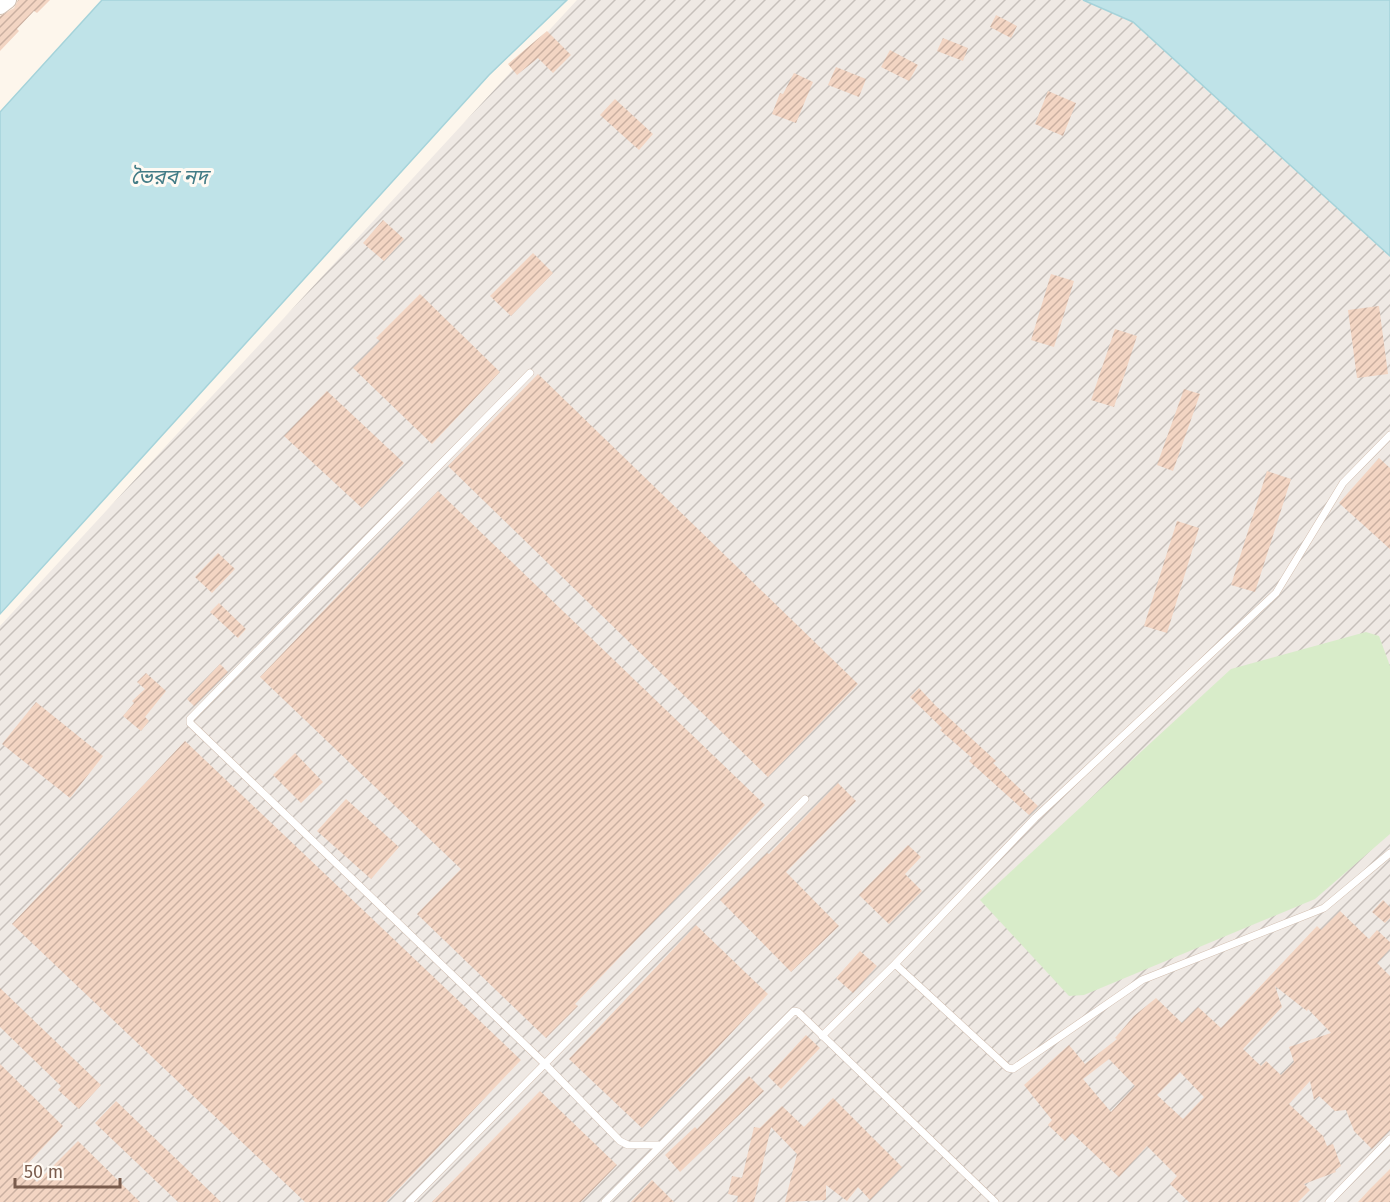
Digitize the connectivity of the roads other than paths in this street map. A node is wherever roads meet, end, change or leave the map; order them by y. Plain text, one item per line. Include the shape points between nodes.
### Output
1 (8, 0) edge
2 (0, 6) edge
3 (530, 373) dead end
4 (1390, 435) edge
5 (804, 799) dead end
6 (1390, 853) edge
7 (895, 963) junction
8 (822, 1036) junction
9 (544, 1063) junction
10 (1390, 1139) edge
11 (660, 1145) junction
12 (409, 1202) edge
13 (605, 1202) edge
14 (995, 1202) edge
15 (1329, 1202) edge

1 - 2 street
3 - 9 lane via 190,723
4 - 7 lane via 1343,483 1276,593 1035,818
5 - 9 lane
6 - 7 lane via 1324,908 1142,980 1013,1069
7 - 8 lane
8 - 11 lane via 798,1012 790,1013
8 - 14 lane
9 - 11 lane via 620,1141 628,1145
9 - 12 lane
10 - 15 lane
11 - 13 lane

